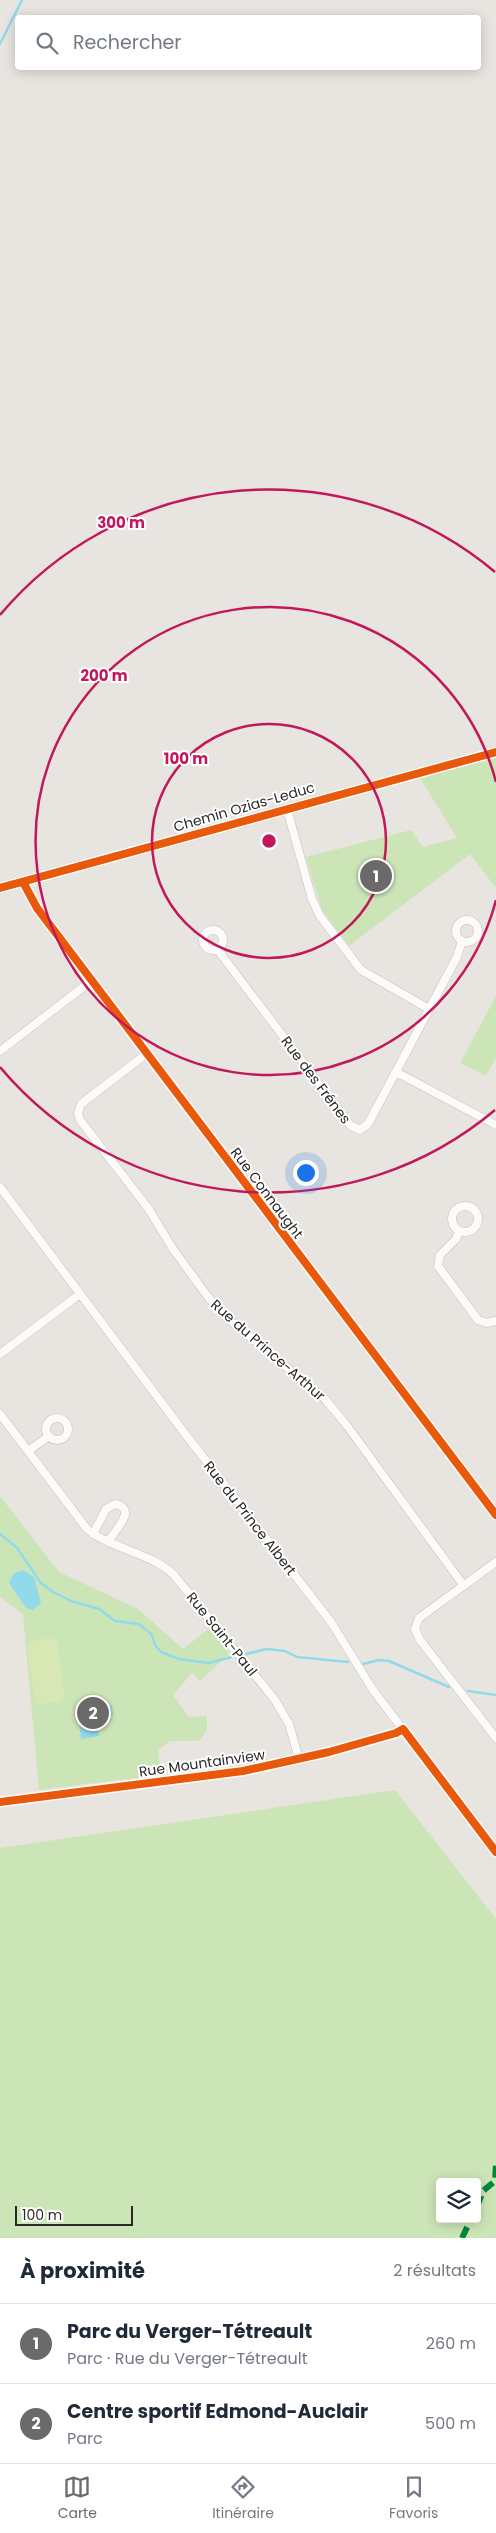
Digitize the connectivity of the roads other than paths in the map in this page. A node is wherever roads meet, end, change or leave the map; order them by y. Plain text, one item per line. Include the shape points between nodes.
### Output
1 (496, 752) edge
2 (287, 808) junction
3 (23, 882) junction
4 (0, 888) edge
5 (462, 941) dead end
6 (217, 949) dead end
7 (91, 981) junction
8 (429, 1009) junction
9 (0, 1051) edge
10 (146, 1054) junction
11 (396, 1072) junction
12 (496, 1125) edge
13 (0, 1187) edge
14 (459, 1231) dead end
15 (80, 1294) junction
16 (496, 1321) edge
17 (0, 1354) edge
18 (0, 1414) edge
19 (49, 1436) dead end
20 (28, 1451) junction
21 (496, 1515) edge
22 (93, 1534) junction
23 (108, 1542) junction
24 (496, 1562) edge
25 (464, 1586) junction
26 (403, 1729) junction
27 (496, 1738) edge
28 (299, 1759) junction
29 (0, 1802) edge
30 (496, 1852) edge

1 - 2 street, Chemin Ozias-Leduc
2 - 3 street, Chemin Ozias-Leduc
2 - 8 street via 312,899 320,916 364,973
3 - 4 street, Chemin Ozias-Leduc
3 - 7 street, Rue Connaught via 33,903
5 - 8 street, Rue des Frénes
6 - 11 street, Rue des Frénes via 354,1128 367,1126
7 - 9 street
7 - 10 street, Rue Connaught
8 - 11 street, Rue des Frénes
10 - 21 street, Rue Connaught
10 - 25 street, Rue du Prince-Arthur via 82,1104 78,1113 80,1120 148,1208 212,1302 325,1399
11 - 12 street
13 - 15 street, Rue du Prince Albert
14 - 16 street via 456,1240 440,1254 438,1266 478,1320 487,1324
15 - 17 street
15 - 26 street, Rue du Prince Albert via 331,1622 367,1680
18 - 20 street, Rue Saint-Paul
19 - 20 street
20 - 22 street, Rue Saint-Paul via 74,1514
22 - 23 street, Rue Saint-Paul
22 - 23 street via 107,1508 115,1504 121,1506 125,1518
23 - 28 street, Rue Saint-Paul via 158,1563 174,1575 275,1700 289,1724
24 - 25 street
25 - 27 street via 419,1618 415,1629 420,1640
26 - 28 street, Rue Mountainview
26 - 30 street, Rue du Prince Albert
28 - 29 street, Rue Mountainview via 233,1773

